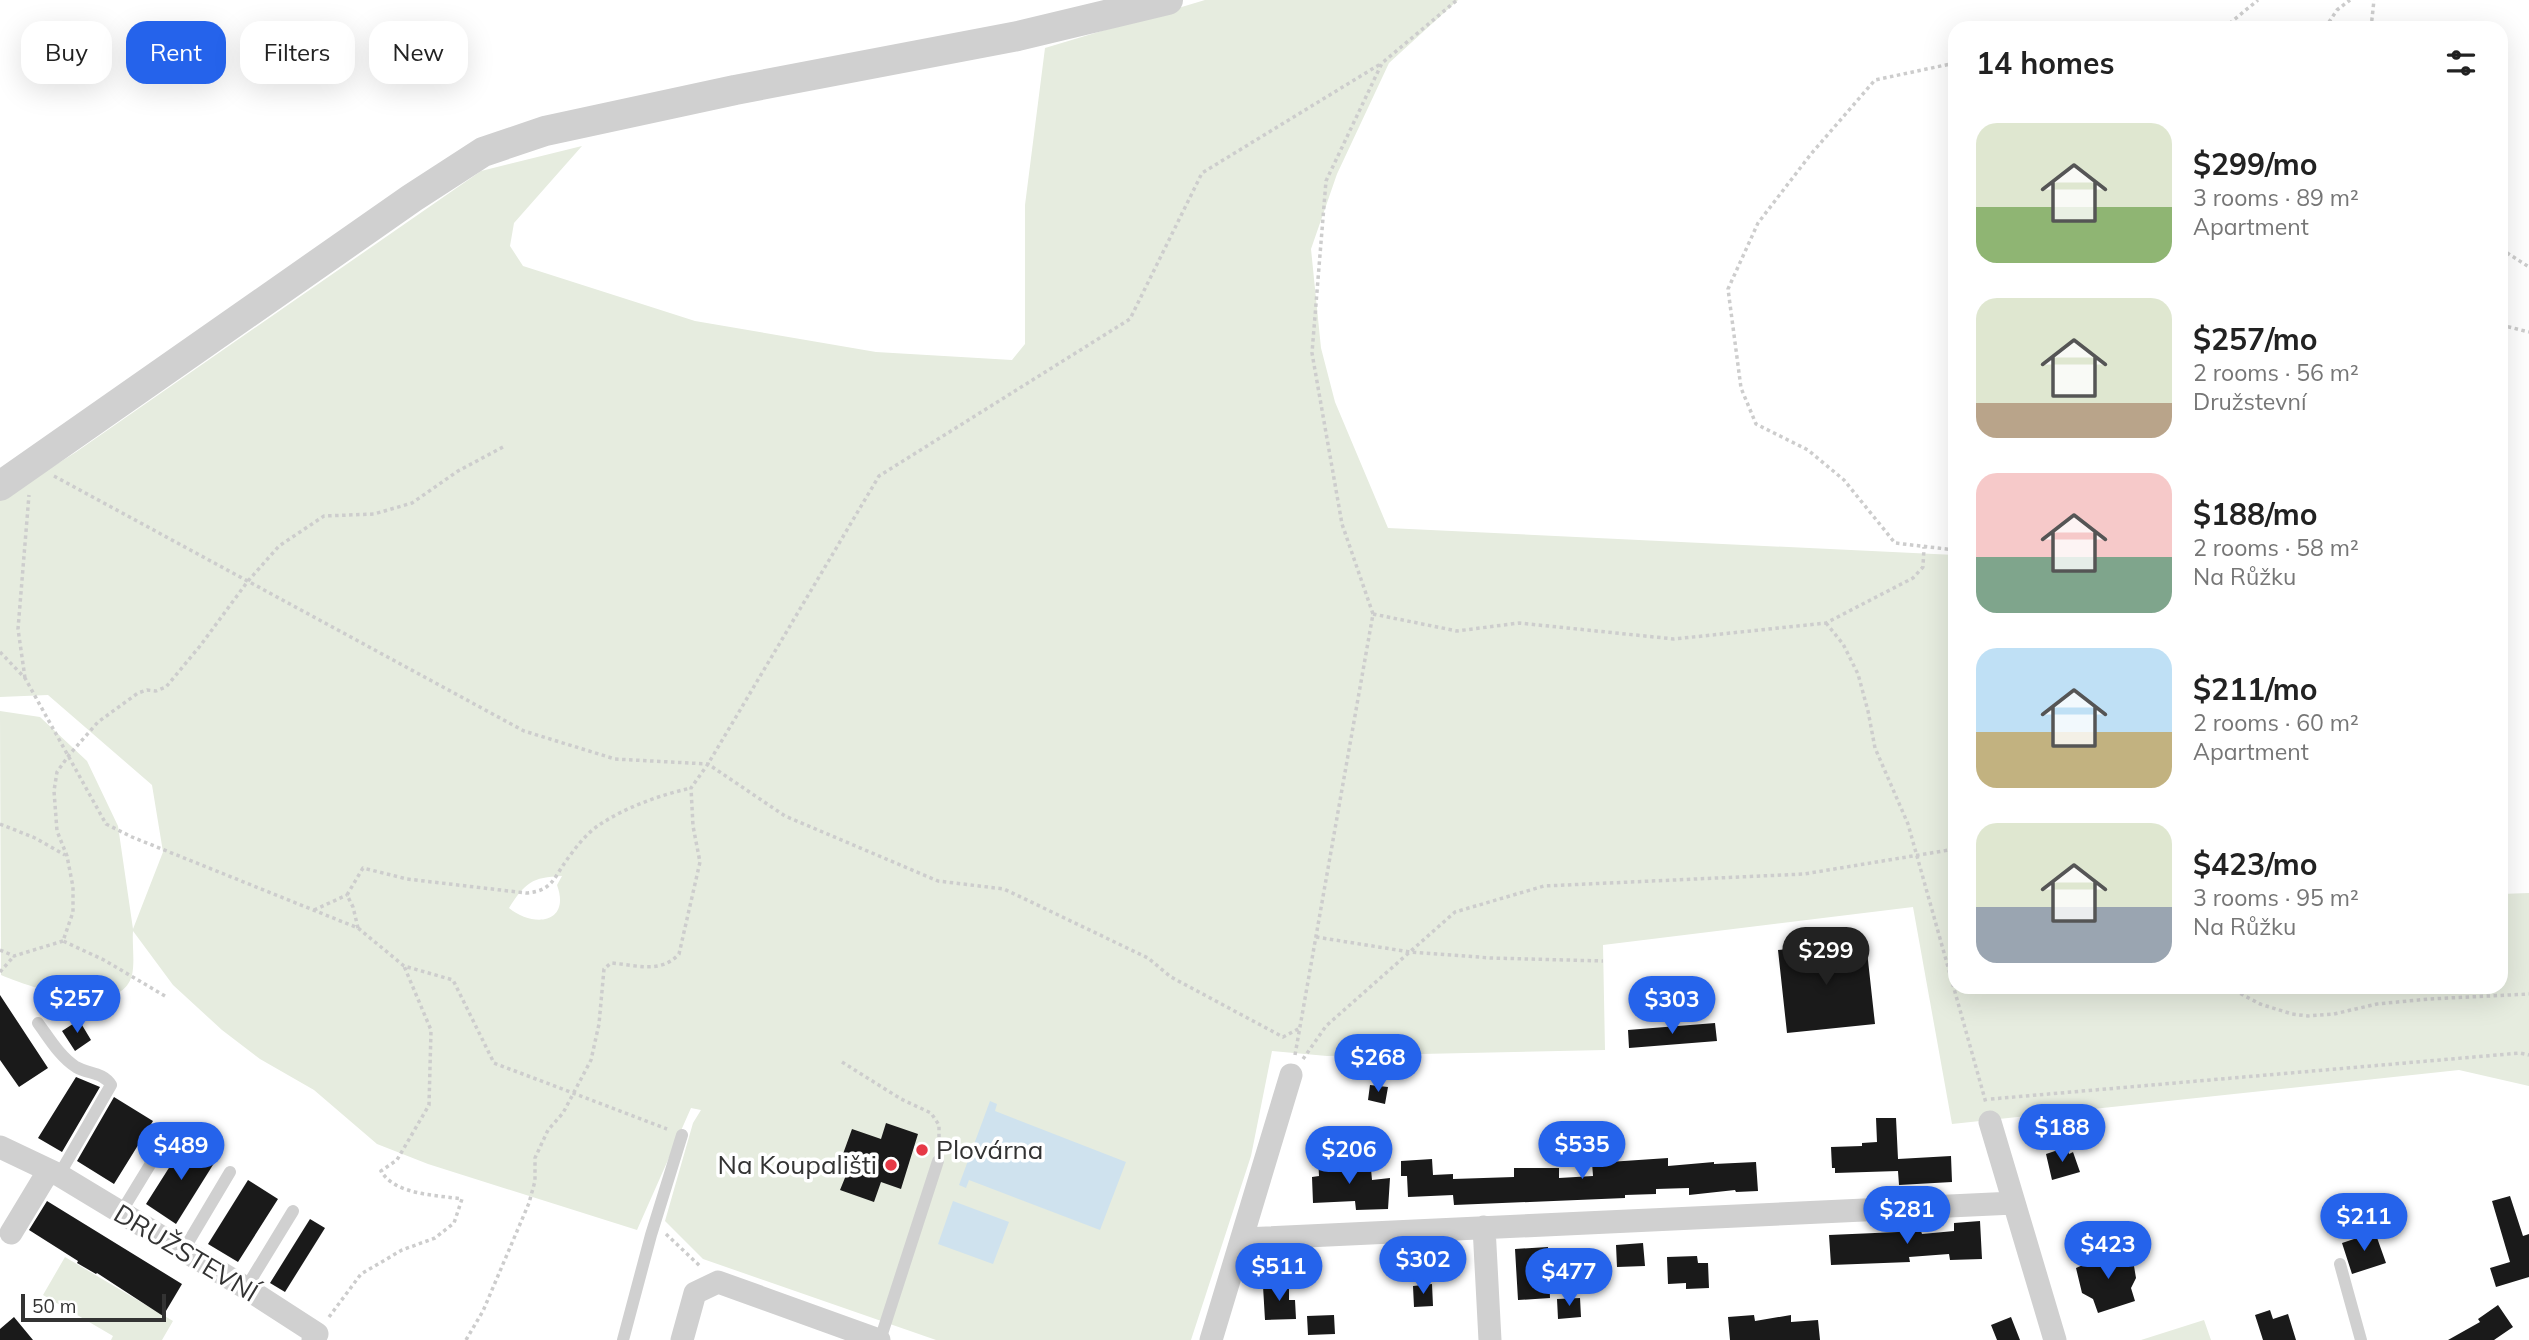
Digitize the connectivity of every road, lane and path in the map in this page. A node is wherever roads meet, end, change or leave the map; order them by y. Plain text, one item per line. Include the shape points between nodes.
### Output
1 (1168, 0) edge
2 (1457, 0) edge
3 (2258, 0) edge
4 (2350, 0) edge
5 (2374, 0) edge
6 (2232, 21) edge
7 (2330, 21) edge
8 (2372, 21) edge
9 (1382, 63) junction
10 (1948, 64) edge
11 (2508, 254) edge
12 (2529, 267) edge
13 (2508, 327) edge
14 (2529, 332) edge
15 (503, 447) dead end
16 (32, 464) junction
17 (0, 486) edge
18 (1924, 547) junction
19 (1948, 549) edge
20 (248, 581) junction
21 (1373, 614) junction
22 (1826, 623) junction
23 (0, 652) edge
24 (25, 678) junction
25 (69, 755) junction
26 (708, 764) junction
27 (691, 788) junction
28 (0, 824) edge
29 (1948, 850) edge
30 (1917, 855) junction
31 (67, 856) junction
32 (347, 895) junction
33 (313, 910) junction
34 (358, 928) junction
35 (1316, 937) junction
36 (63, 941) junction
37 (0, 950) edge
38 (1410, 952) junction
39 (14, 957) junction
40 (1603, 961) dead end
41 (404, 966) junction
42 (1948, 967) edge
43 (0, 972) edge
44 (1956, 994) edge
45 (2241, 994) edge
46 (2529, 994) edge
47 (165, 996) dead end
48 (38, 1023) dead end
49 (1300, 1028) junction
50 (2529, 1055) edge
51 (842, 1062) dead end
52 (1291, 1074) junction
53 (574, 1094) junction
54 (1988, 1111) junction
55 (170, 1132) dead end
56 (682, 1135) joint
57 (4, 1149) edge
58 (938, 1161) joint
59 (54, 1172) junction
60 (230, 1172) dead end
61 (2014, 1203) junction
62 (293, 1211) dead end
63 (120, 1214) junction
64 (655, 1223) junction
65 (1484, 1227) junction
66 (11, 1233) dead end
67 (1243, 1239) junction
68 (183, 1251) junction
69 (2340, 1264) dead end
70 (718, 1282) junction
71 (246, 1288) junction
72 (315, 1337) edge
73 (466, 1340) edge
74 (623, 1340) edge
75 (682, 1340) edge
76 (879, 1340) edge
77 (1211, 1340) edge
78 (1490, 1340) edge
79 (2055, 1340) edge
80 (2361, 1340) edge

1 - 16 street via 1018,36 545,131 483,152
2 - 9 path
3 - 6 path
4 - 7 path
5 - 8 path
9 - 21 path via 1326,181 1312,353 1342,524
9 - 26 path via 1202,173 1130,319 879,476
10 - 18 path via 1875,80 1758,223 1728,289 1741,388 1756,424 1808,450 1844,480 1895,542
11 - 12 path
13 - 14 path
15 - 20 path via 412,503 374,514 324,516 279,546
16 - 17 street
16 - 20 path
16 - 24 path via 18,629
18 - 19 path
18 - 22 path via 1923,567 1913,578
20 - 25 path via 166,687 138,693 98,722
20 - 26 path via 524,731 615,759
21 - 22 path via 1457,631 1519,623 1674,639
21 - 35 path
22 - 30 path via 1858,674 1875,748 1897,794
23 - 24 path
24 - 25 path
25 - 31 path via 57,772 54,792 57,831
25 - 33 path via 106,824
26 - 27 path
26 - 49 path via 785,816 938,881 1004,888 1148,958 1171,977 1283,1037
27 - 32 path via 648,801 597,826 565,862 558,877 538,892 407,879 363,868
27 - 53 path via 700,862 679,954 651,969 611,963 604,969 591,1060
28 - 31 path
29 - 30 path
30 - 38 path via 1804,874 1544,886 1455,912
30 - 42 path
31 - 36 path via 74,887 73,912
32 - 33 path
32 - 34 path
33 - 34 path
34 - 41 path
35 - 38 path
35 - 49 path
36 - 39 path
36 - 47 path
37 - 39 path
38 - 40 path
38 - 52 path via 1326,1026
39 - 43 path
41 - 53 path via 453,980 494,1063
41 - 72 path via 431,1030 429,1105 397,1160 381,1171 386,1180 414,1191 461,1199 454,1223 435,1238 402,1250 361,1275
44 - 54 path
45 - 46 path via 2260,1004 2308,1016 2416,1000
48 - 59 lane via 76,1067 107,1079 111,1085
49 - 52 path
50 - 54 path
51 - 58 path via 931,1113 939,1125
52 - 67 street
53 - 56 path
53 - 73 path via 535,1158 529,1203
54 - 61 street
55 - 63 lane
56 - 64 lane
57 - 59 street, DRUŽSTEVNÍ
58 - 76 lane
59 - 63 street, DRUŽSTEVNÍ
59 - 66 street
60 - 68 lane
61 - 65 street
61 - 79 street
62 - 71 lane
63 - 68 street, DRUŽSTEVNÍ
64 - 70 path
64 - 74 lane
65 - 67 street
65 - 78 street
67 - 77 street
68 - 71 street, DRUŽSTEVNÍ
69 - 80 lane
70 - 75 street via 695,1293
70 - 76 street
71 - 72 street, DRUŽSTEVNÍ

